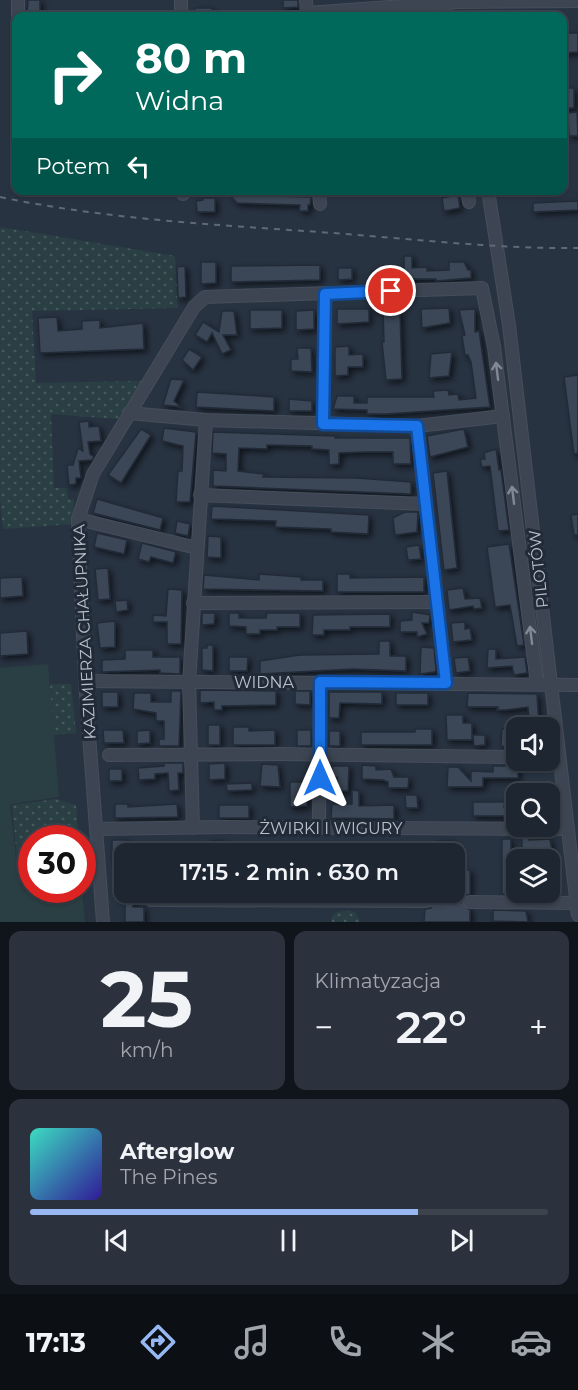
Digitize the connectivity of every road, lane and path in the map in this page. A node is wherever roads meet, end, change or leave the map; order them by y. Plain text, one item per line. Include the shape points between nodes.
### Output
1 (513, 0) edge
2 (578, 1) edge
3 (442, 9) edge
4 (374, 12) edge
5 (319, 195) edge
6 (489, 195) edge
7 (320, 204) dead end
8 (325, 294) junction
9 (129, 413) junction
10 (503, 416) junction
11 (206, 420) junction
12 (323, 424) junction
13 (417, 426) junction
14 (200, 495) junction
15 (426, 504) junction
16 (78, 519) junction
17 (197, 548) junction
18 (436, 602) junction
19 (193, 603) junction
20 (85, 681) junction
21 (189, 682) junction
22 (320, 682) junction
23 (446, 683) junction
24 (537, 684) junction
25 (551, 684) junction
26 (578, 685) edge
27 (320, 754) junction
28 (109, 755) dead end
29 (189, 755) junction
30 (506, 757) edge
31 (96, 825) edge
32 (319, 827) junction
33 (193, 828) junction
34 (567, 829) junction
35 (96, 830) joint
36 (470, 902) tunnel mouth
37 (576, 909) edge
38 (103, 922) edge
39 (572, 922) edge

1 - 2 street
1 - 3 street
3 - 4 street
5 - 7 street
6 - 25 street, PILOTÓW via 510,336
8 - 9 street, KAZIMIERZA CHAŁUPNIKA via 205,297 198,302
10 -> 8 street, PILOTÓW via 482,288
8 - 12 street
9 - 11 street
9 - 16 street, KAZIMIERZA CHAŁUPNIKA via 93,474
10 - 13 street
24 -> 10 street, PILOTÓW
11 - 12 street
11 - 14 street
12 - 13 street
13 - 15 street
14 - 15 street
14 - 17 street
15 - 18 street
16 - 17 street
16 - 20 street, KAZIMIERZA CHAŁUPNIKA
17 - 19 street
18 - 19 street
18 - 23 street
19 - 21 street
20 - 21 street, WIDNA
20 - 31 street, KAZIMIERZA CHAŁUPNIKA
21 - 22 street, WIDNA
21 - 29 street
22 - 23 street, WIDNA
22 - 27 street
23 - 24 street, WIDNA
24 - 25 street, WIDNA
25 - 26 street, WIDNA
25 - 34 street, PILOTÓW
27 - 29 street
27 - 30 street
27 - 32 street
28 - 29 street
29 - 33 street
32 - 33 street, ŻWIRKI I WIGURY
32 - 34 street, ŻWIRKI I WIGURY
33 - 35 street, ŻWIRKI I WIGURY
34 - 37 street, PILOTÓW
35 - 38 street, KAZIMIERZA CHAŁUPNIKA
36 - 37 street
37 - 39 street, PILOTÓW

